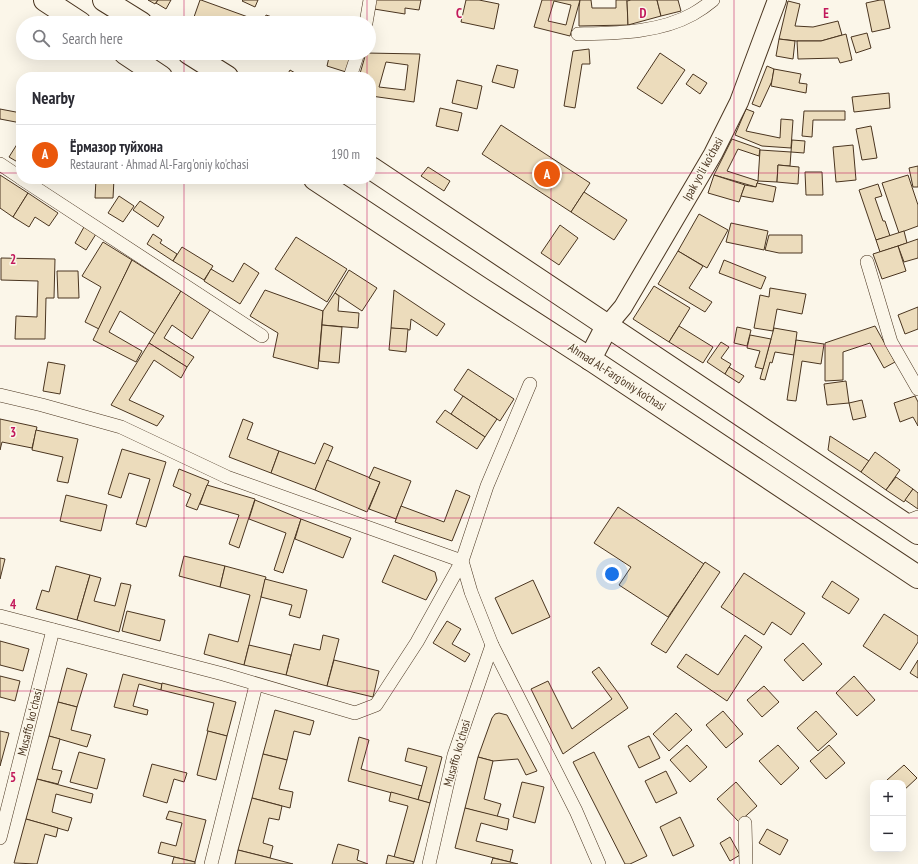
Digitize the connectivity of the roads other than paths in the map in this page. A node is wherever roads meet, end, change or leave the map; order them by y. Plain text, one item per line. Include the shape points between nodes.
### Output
1 (45, 0) edge
2 (104, 0) edge
3 (370, 0) edge
4 (713, 0) edge
5 (777, 0) edge
6 (69, 16) edge
7 (130, 16) edge
8 (367, 16) edge
9 (578, 34) dead end
10 (136, 60) edge
11 (200, 60) edge
12 (356, 60) edge
13 (154, 72) edge
14 (219, 72) edge
15 (352, 72) edge
16 (0, 164) edge
17 (376, 171) edge
18 (16, 175) edge
19 (30, 184) edge
20 (323, 184) edge
21 (867, 262) dead end
22 (607, 326) junction
23 (262, 336) dead end
24 (590, 359) junction
25 (530, 384) dead end
26 (918, 390) edge
27 (0, 396) edge
28 (913, 524) edge
29 (462, 561) junction
30 (918, 577) edge
31 (0, 616) edge
32 (53, 630) junction
33 (492, 645) junction
34 (256, 685) junction
35 (745, 823) dead end
36 (0, 838) edge
37 (211, 864) edge
38 (428, 864) edge
39 (599, 864) edge
40 (746, 864) edge

1 - 6 highway
2 - 7 highway
3 - 8 street
4 - 9 street via 693,14 667,25 623,33
5 - 22 main road, Ipak yo'li ko'chasi via 740,102 713,154 623,307
10 - 13 highway
11 - 14 highway
12 - 15 street
16 - 18 street
17 - 22 highway
19 - 23 street
20 - 24 highway, Ahmad Al-Farg'oniy ko'chasi
21 - 26 street via 891,342
22 - 24 highway
22 - 28 highway
24 - 30 highway, Ahmad Al-Farg'oniy ko'chasi
25 - 29 street via 487,486
27 - 29 street via 121,427 227,477
29 - 33 street
29 - 34 street via 417,642 376,705 355,714
31 - 32 street
32 - 34 street
32 - 36 street, Musaffo koʻchasi
33 - 38 street, Musaffo koʻchasi via 454,754
33 - 39 street via 576,811
34 - 37 street
35 - 40 street

